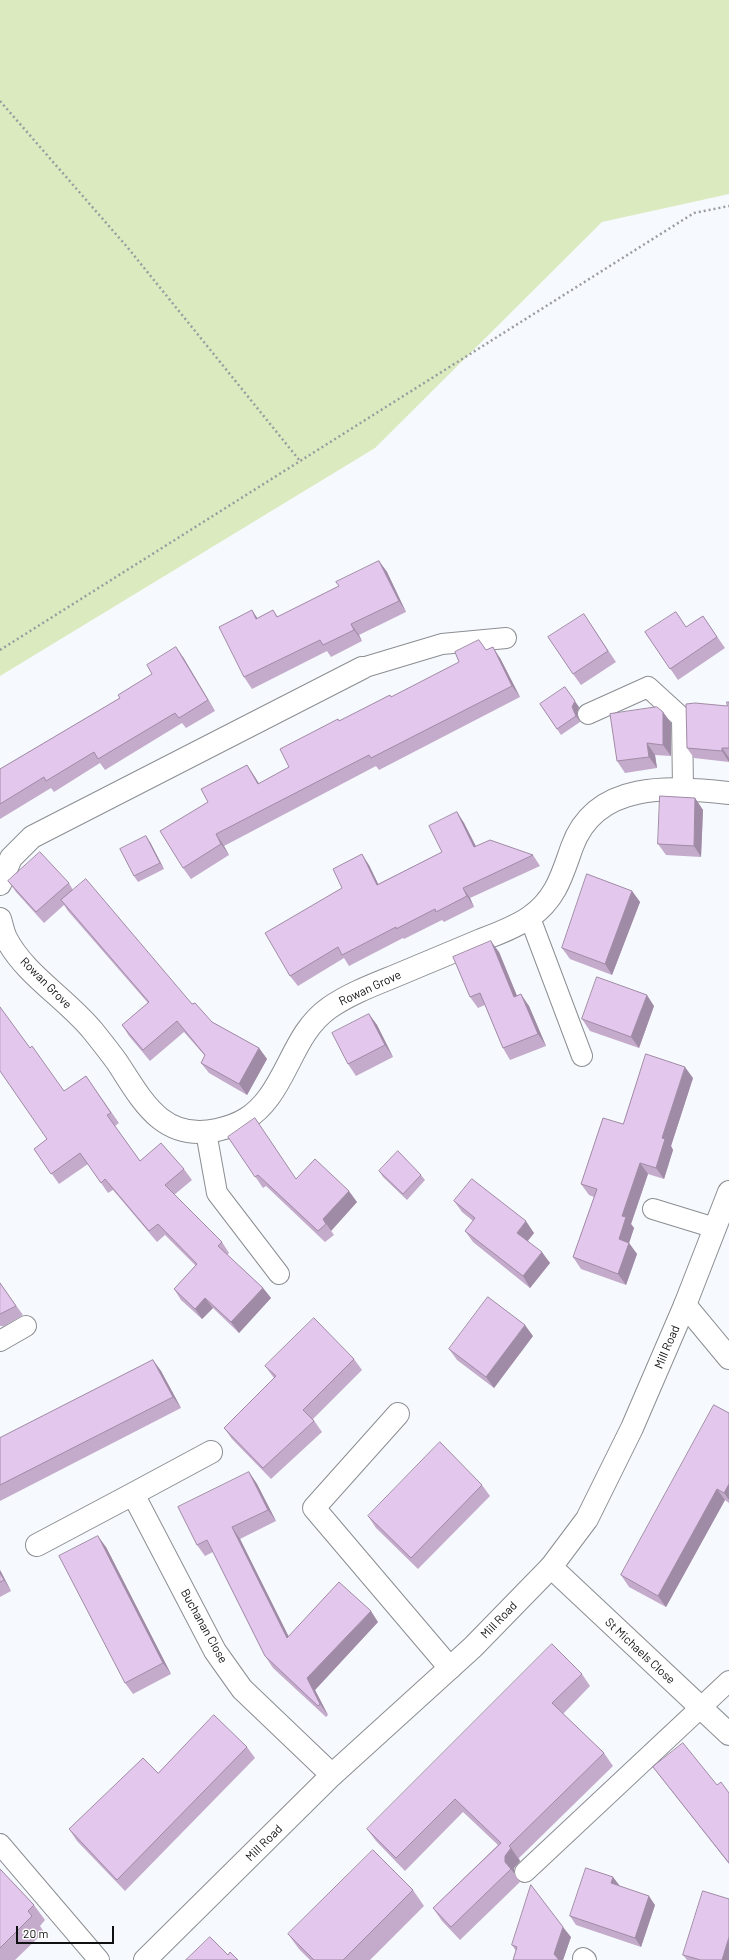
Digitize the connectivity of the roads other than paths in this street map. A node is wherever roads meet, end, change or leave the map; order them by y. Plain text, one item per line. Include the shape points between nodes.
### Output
1 (506, 638) dead end
2 (362, 668) joint
3 (588, 714) dead end
4 (683, 788) junction
5 (729, 793) edge
6 (0, 884) edge
7 (530, 918) junction
8 (0, 919) edge
9 (582, 1056) dead end
10 (206, 1132) junction
11 (729, 1192) edge
12 (653, 1209) dead end
13 (715, 1228) junction
14 (279, 1274) dead end
15 (685, 1305) junction
16 (26, 1326) dead end
17 (0, 1341) edge
18 (729, 1358) edge
19 (398, 1414) dead end
20 (211, 1452) dead end
21 (133, 1494) junction
22 (37, 1545) dead end
23 (551, 1567) junction
24 (450, 1668) junction
25 (729, 1681) edge
26 (702, 1708) junction
27 (729, 1734) edge
28 (332, 1775) junction
29 (0, 1844) edge
30 (525, 1872) dead end
31 (99, 1960) edge
32 (146, 1960) edge

1 - 2 lane via 442,644
2 - 6 street via 32,837 11,858
3 - 4 lane via 648,687 682,718
4 - 5 street, Rowan Grove
4 - 7 street, Rowan Grove via 644,792 619,798 598,808 583,824 573,843 552,897
7 - 9 lane
7 - 10 street, Rowan Grove via 354,993 328,1009 306,1031 270,1096 254,1114 236,1126
8 - 10 street, Rowan Grove via 6,937 22,961 90,1028 115,1060 139,1098 160,1119 182,1130
10 - 14 lane via 216,1193
11 - 13 street, Mill Road
12 - 13 lane
13 - 15 street, Mill Road
15 - 18 street
15 - 23 street, Mill Road via 632,1428 587,1519
16 - 17 lane
19 - 24 street via 314,1508
20 - 21 street
21 - 22 street
21 - 28 street, Buchanan Close via 215,1651 242,1689
23 - 24 street, Mill Road
23 - 26 street, St Michaels Close
24 - 28 street, Mill Road
25 - 26 lane
26 - 27 street, St Michaels Close
26 - 30 lane
28 - 32 street, Mill Road
29 - 31 lane

